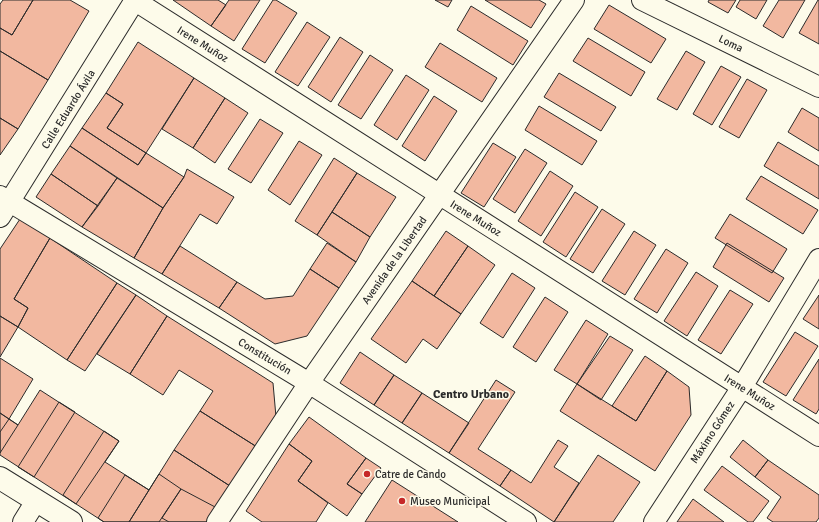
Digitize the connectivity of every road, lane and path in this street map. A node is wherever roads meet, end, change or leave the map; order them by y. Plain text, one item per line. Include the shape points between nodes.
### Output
1 (134, 0) edge
2 (574, 0) edge
3 (642, 0) edge
4 (819, 87) edge
5 (439, 194) junction
6 (3, 205) edge
7 (819, 259) edge
8 (309, 383) junction
9 (742, 387) junction
10 (819, 436) edge
11 (0, 478) edge
12 (36, 501) junction
13 (23, 522) edge
14 (71, 522) edge
15 (217, 522) edge
16 (526, 522) edge
17 (654, 522) edge

1 - 5 street, Irene Muñoz
1 - 6 street, Calle Eduardo Ávila
2 - 5 street, Avenida de la Libertad
3 - 4 street, Loma
5 - 8 street, Avenida de la Libertad
5 - 9 street, Irene Muñoz
6 - 8 street, Constitución
7 - 9 street, Máximo Gómez
8 - 15 street, Avenida de la Libertad
8 - 16 street, Constitución
9 - 10 street, Irene Muñoz
9 - 17 street, Máximo Gómez
11 - 12 highway
12 - 13 street
12 - 14 highway

